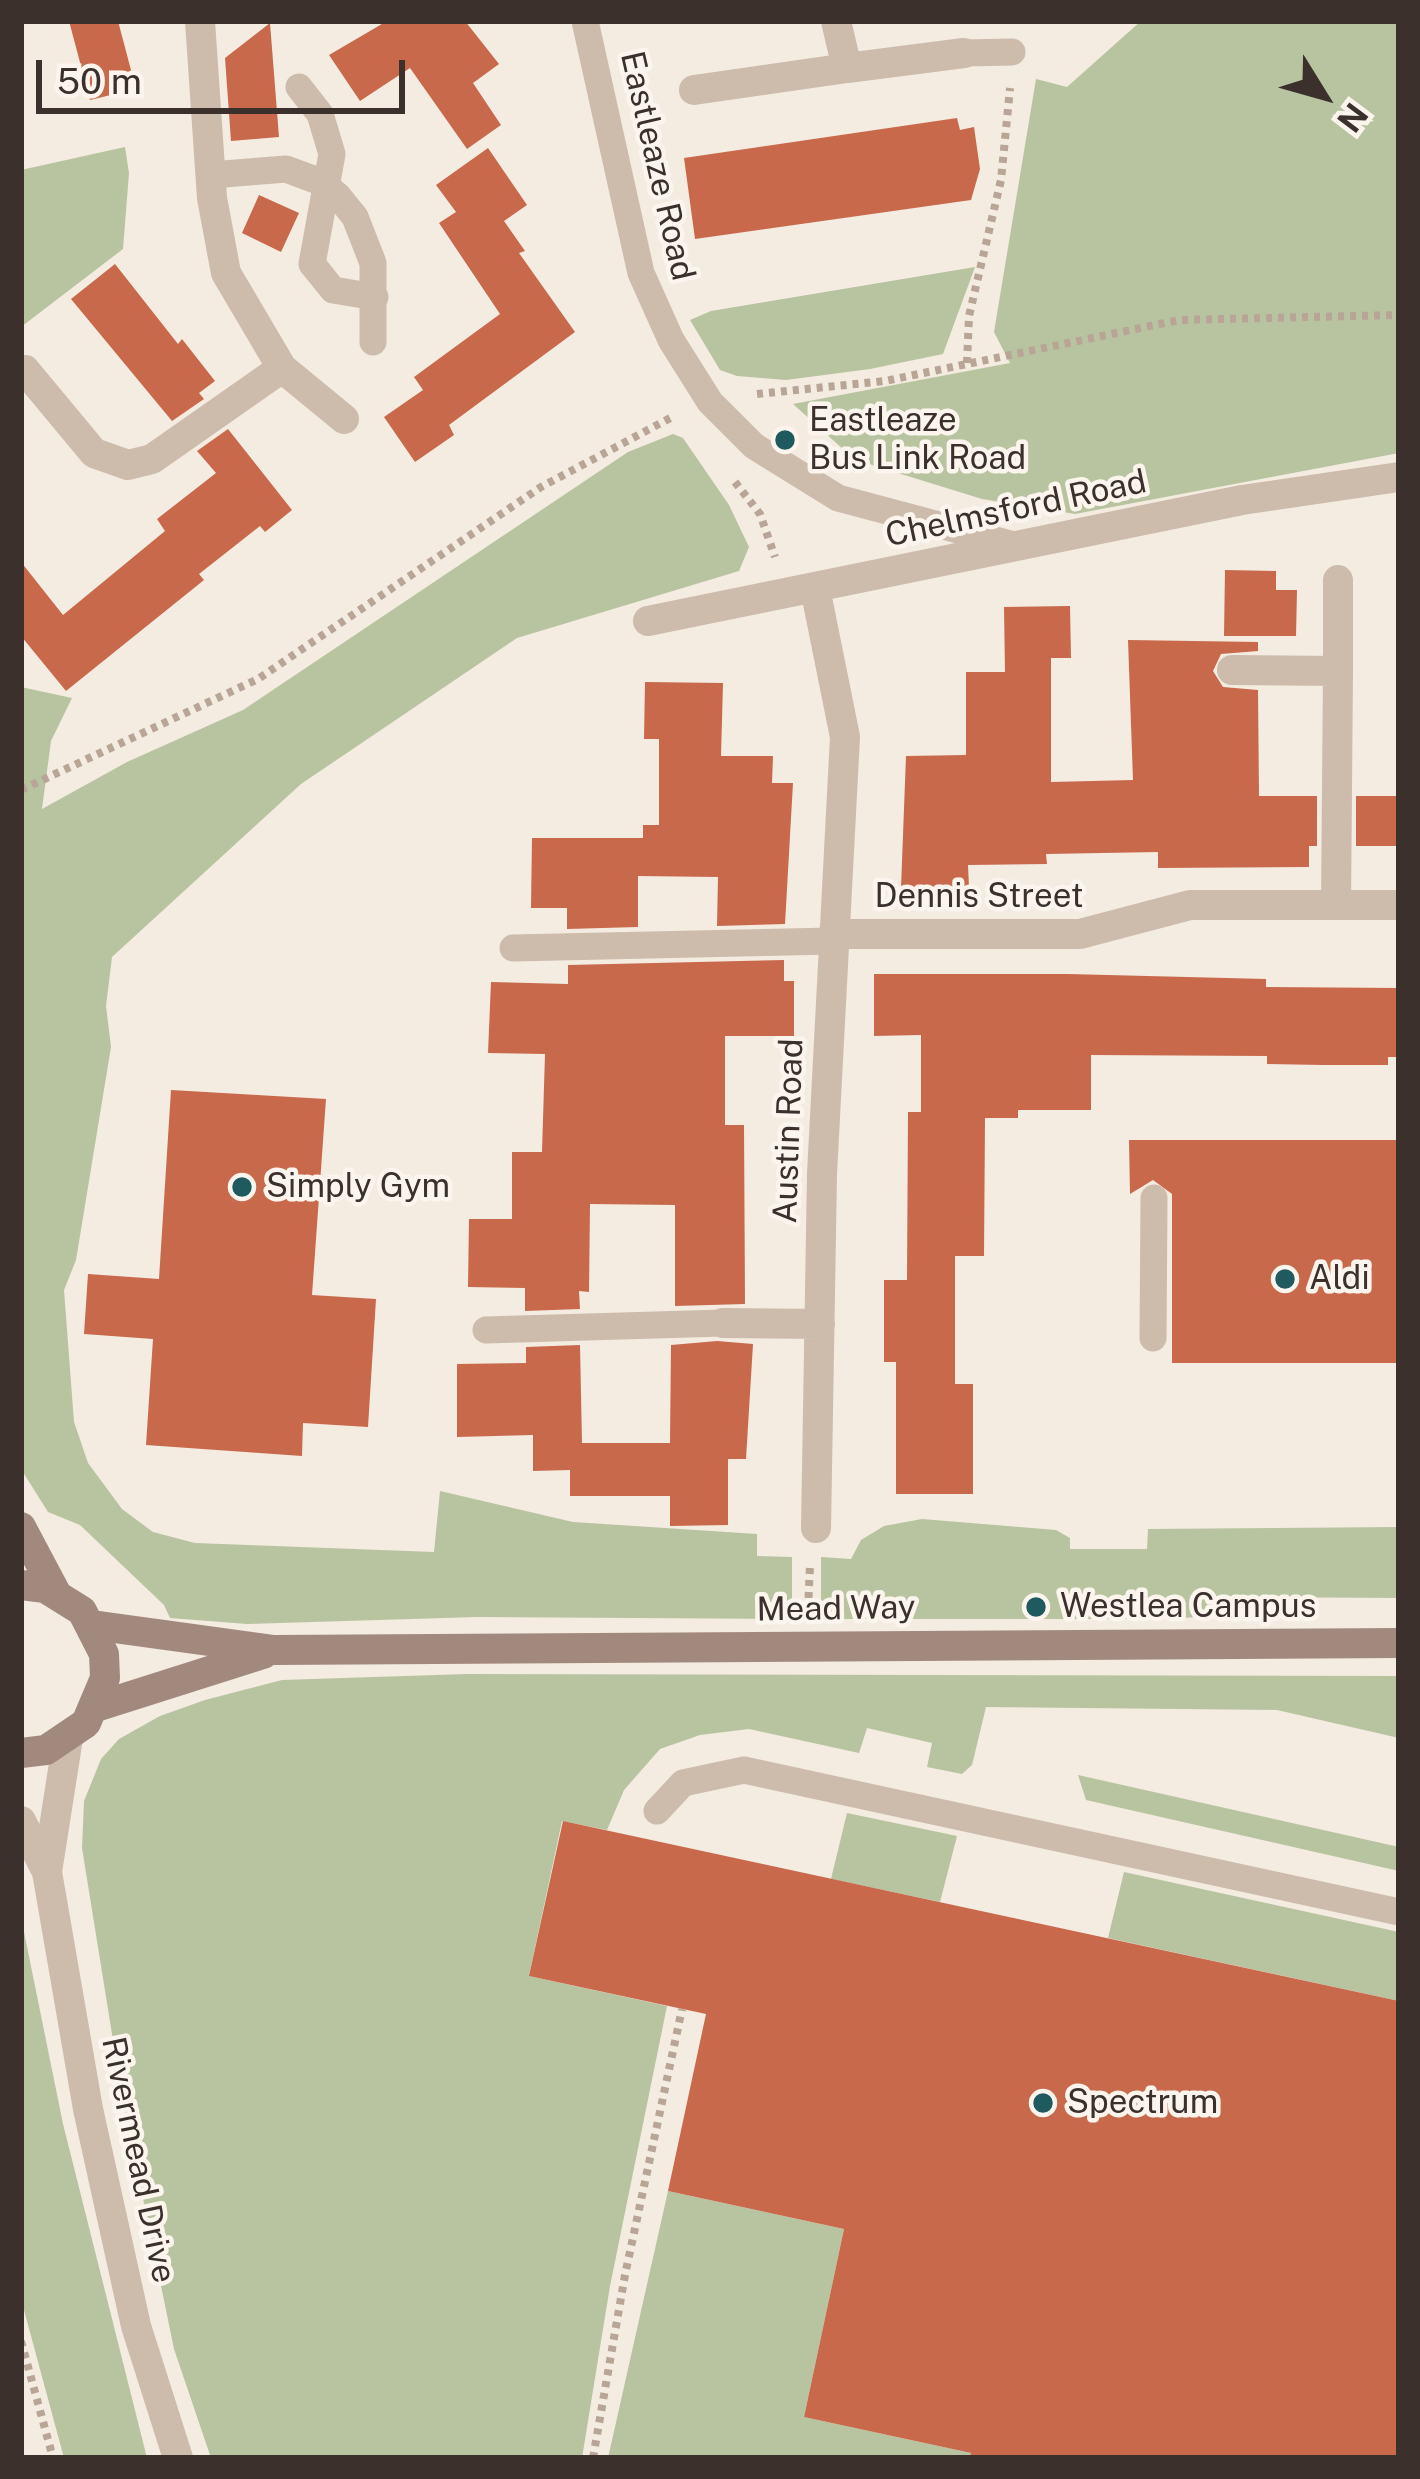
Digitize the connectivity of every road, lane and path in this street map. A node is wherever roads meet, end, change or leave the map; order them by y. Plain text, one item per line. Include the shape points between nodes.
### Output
1 (200, 21) edge
2 (585, 21) edge
3 (836, 21) edge
4 (1012, 52) joint
5 (964, 53) joint
6 (847, 68) junction
7 (299, 87) dead end
8 (694, 90) dead end
9 (211, 176) junction
10 (328, 188) junction
11 (375, 297) junction
12 (1399, 315) edge
13 (374, 343) dead end
14 (967, 363) junction
15 (282, 368) junction
16 (25, 370) dead end
17 (710, 402) junction
18 (344, 419) dead end
19 (1399, 477) edge
20 (1014, 545) junction
21 (1338, 580) dead end
22 (815, 588) junction
23 (648, 621) dead end
24 (1232, 670) dead end
25 (1338, 671) junction
26 (21, 790) edge
27 (1336, 905) junction
28 (1399, 905) edge
29 (833, 938) junction
30 (513, 949) dead end
31 (1154, 1198) dead end
32 (723, 1323) joint
33 (820, 1324) junction
34 (486, 1330) dead end
35 (1153, 1338) dead end
36 (21, 1527) edge
37 (816, 1528) joint
38 (21, 1585) edge
39 (56, 1593) junction
40 (92, 1625) junction
41 (1399, 1642) edge
42 (808, 1646) junction
43 (274, 1651) junction
44 (96, 1707) junction
45 (68, 1738) junction
46 (21, 1753) edge
47 (657, 1811) dead end
48 (21, 1821) edge
49 (47, 1872) junction
50 (1399, 1912) edge
51 (682, 2009) dead end
52 (21, 2342) edge
53 (53, 2458) edge
54 (178, 2458) edge
55 (592, 2458) edge

1 - 9 street
2 - 17 lane, Eastleaze Road via 640,273
3 - 6 street
4 - 5 lane
4 - 14 path via 1001,179 969,316
5 - 6 street
6 - 8 street
7 - 10 lane via 329,134
9 - 10 lane via 286,169
9 - 15 street via 226,273
10 - 11 lane via 365,238
10 - 11 lane via 312,264 333,290
11 - 13 lane
12 - 14 path via 1179,320
14 - 17 path via 863,385
15 - 16 street via 152,459 128,464 94,453
15 - 18 street
17 - 20 lane, Eastleaze Road via 777,463 838,498
17 - 26 path via 541,487 258,679
19 - 20 street, Chelmsford Road
20 - 22 street, Chelmsford Road
21 - 25 street
22 - 23 street, Chelmsford Road
22 - 29 street, Austin Road via 845,737
24 - 25 street
25 - 27 street
27 - 28 street, Dennis Street
27 - 29 street, Dennis Street via 1190,904 1098,933
29 - 30 lane
29 - 33 street, Austin Road
31 - 35 lane
32 - 33 street
32 - 34 lane
33 - 37 street, Austin Road
36 - 39 main road
37 - 42 path
38 - 39 main road
39 - 40 main road
40 - 43 main road, Mead Way
40 - 44 main road via 104,1654
41 - 42 main road, Mead Way
42 - 43 main road, Mead Way
43 - 44 main road, Mead Way
44 - 45 main road
45 - 46 main road
45 - 49 street
47 - 50 lane via 683,1783 745,1769
48 - 49 street
49 - 54 street, Rivermead Drive via 136,2326
51 - 55 path
52 - 53 path

